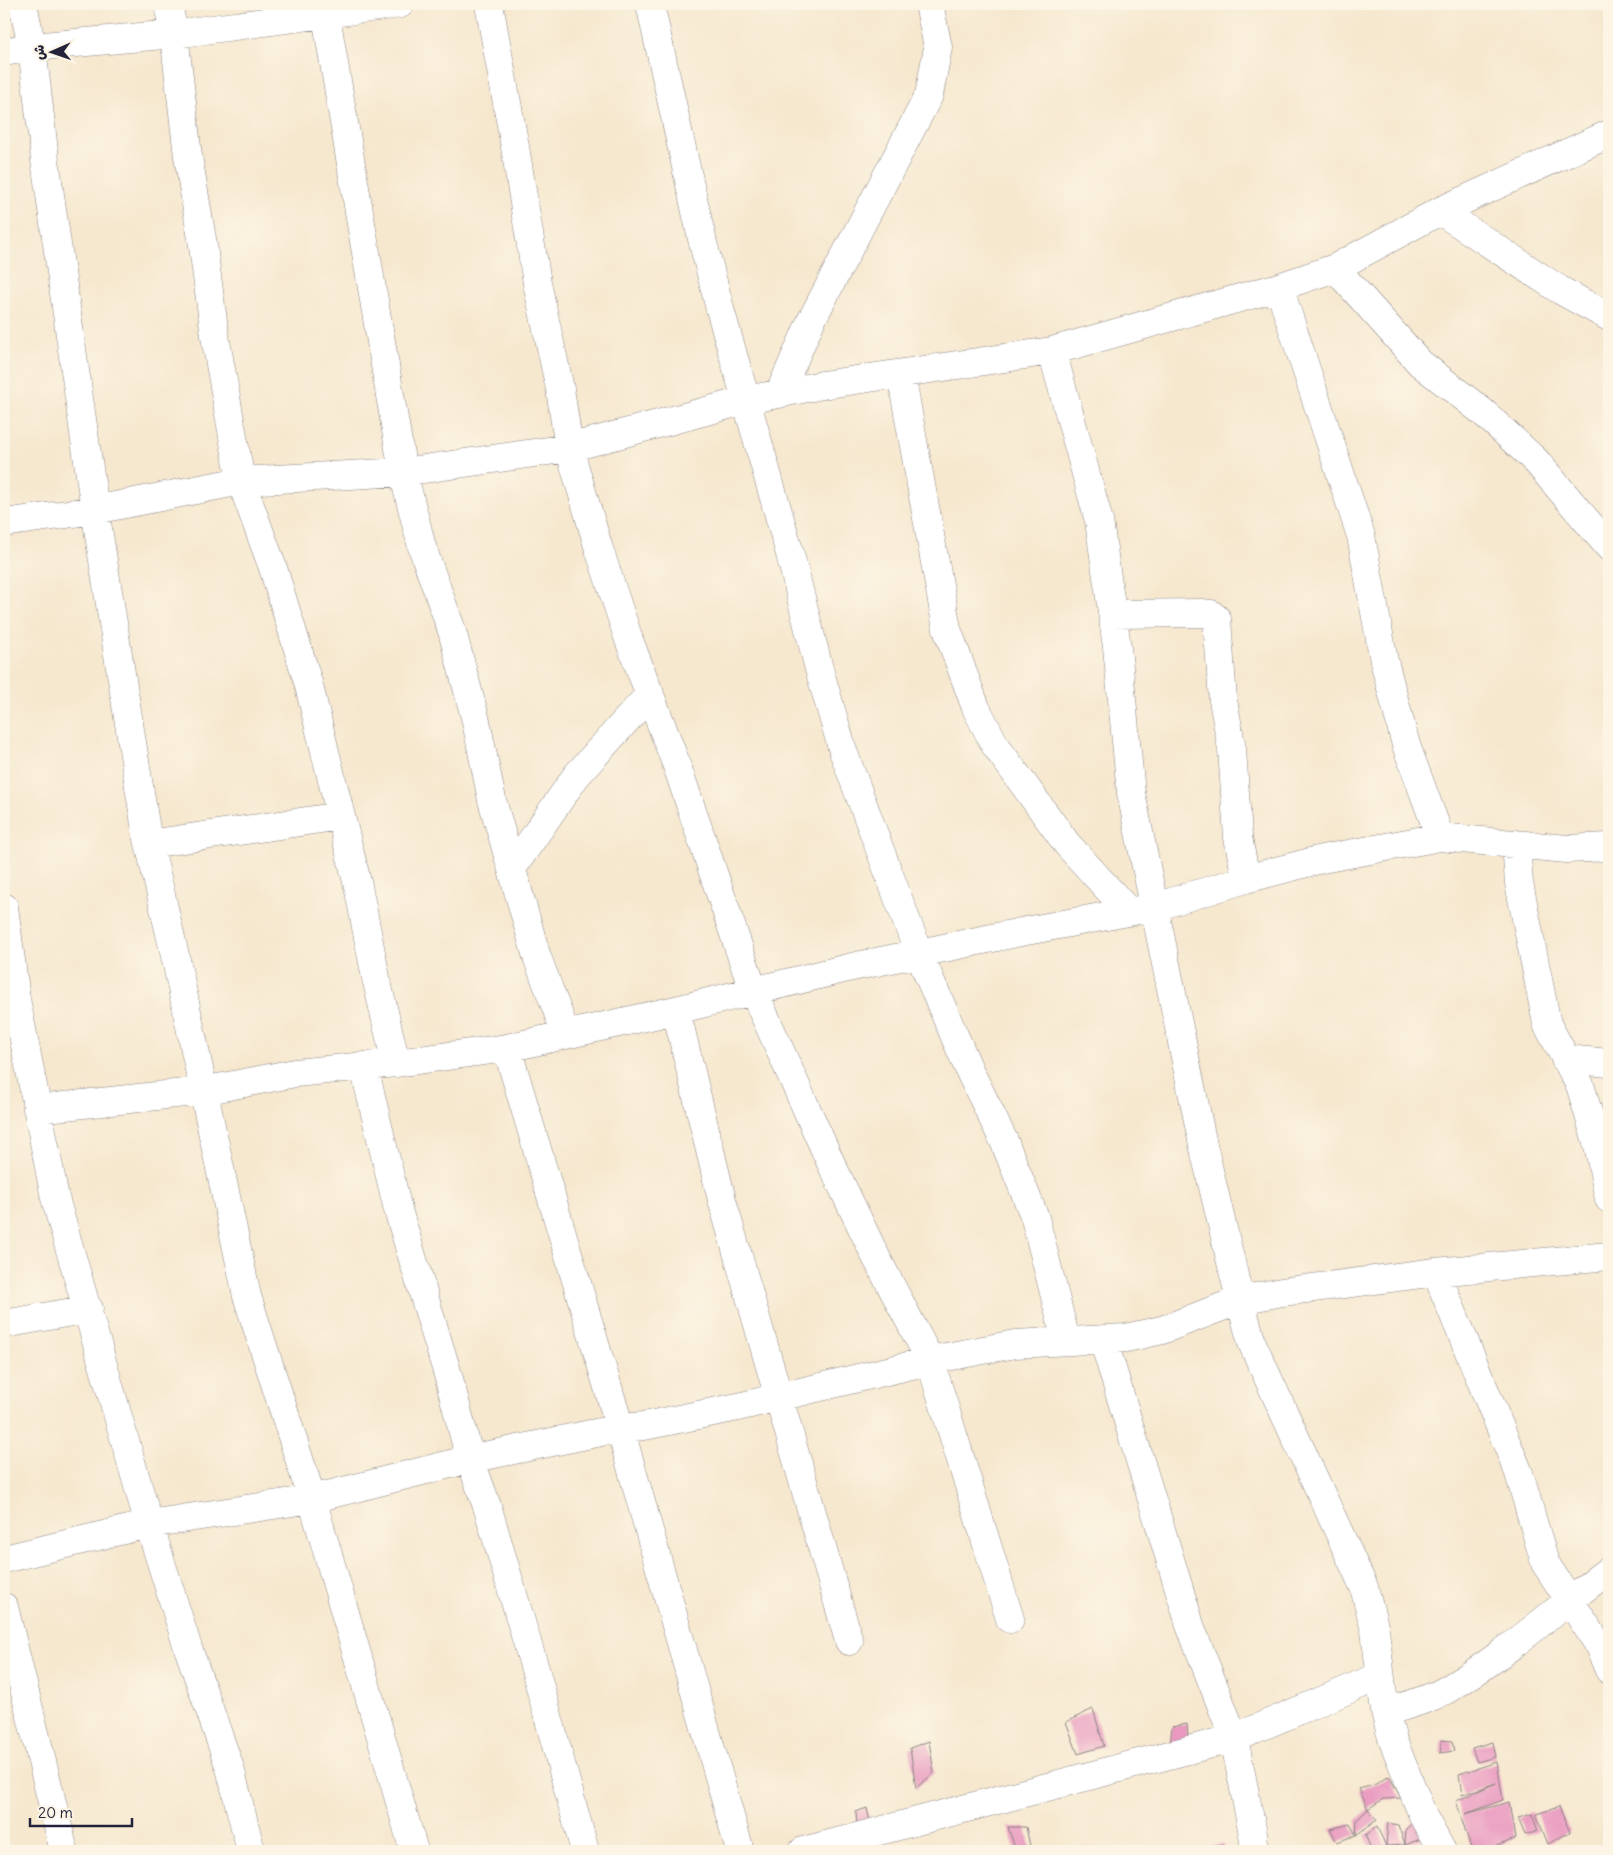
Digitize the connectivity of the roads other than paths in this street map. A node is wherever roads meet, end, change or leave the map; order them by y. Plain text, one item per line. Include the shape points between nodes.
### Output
1 (23, 4) edge
2 (168, 4) edge
3 (400, 4) edge
4 (489, 4) edge
5 (650, 4) edge
6 (929, 4) edge
7 (325, 9) edge
8 (174, 34) junction
9 (32, 47) junction
10 (4, 52) edge
11 (1609, 134) edge
12 (1440, 211) junction
13 (1335, 268) junction
14 (1280, 288) junction
15 (1609, 317) edge
16 (1052, 351) junction
17 (901, 374) junction
18 (779, 394) junction
19 (747, 400) junction
20 (570, 448) junction
21 (404, 472) junction
22 (241, 481) junction
23 (95, 510) junction
24 (4, 523) edge
25 (1609, 546) edge
26 (1113, 614) junction
27 (650, 694) junction
28 (341, 816) junction
29 (1440, 837) junction
30 (149, 844) junction
31 (1516, 844) junction
32 (1609, 847) edge
33 (513, 866) junction
34 (1246, 879) junction
35 (4, 907) edge
36 (1142, 910) junction
37 (919, 954) junction
38 (753, 990) junction
39 (10, 1000) edge
40 (676, 1010) junction
41 (566, 1034) junction
42 (507, 1048) junction
43 (1565, 1059) junction
44 (396, 1063) junction
45 (1609, 1064) edge
46 (364, 1067) junction
47 (203, 1091) junction
48 (37, 1109) junction
49 (1609, 1199) edge
50 (1609, 1256) edge
51 (1436, 1272) junction
52 (1240, 1300) junction
53 (89, 1310) junction
54 (4, 1324) edge
55 (1103, 1339) junction
56 (1066, 1340) junction
57 (930, 1360) junction
58 (779, 1398) junction
59 (620, 1428) junction
60 (470, 1459) junction
61 (312, 1499) junction
62 (149, 1524) junction
63 (4, 1558) edge
64 (1609, 1570) edge
65 (1568, 1600) junction
66 (4, 1608) edge
67 (1010, 1619) dead end
68 (849, 1641) dead end
69 (1609, 1670) edge
70 (1380, 1676) junction
71 (1385, 1712) junction
72 (1234, 1738) junction
73 (64, 1851) edge
74 (251, 1851) edge
75 (414, 1851) edge
76 (585, 1851) edge
77 (740, 1851) edge
78 (803, 1851) edge
79 (1255, 1851) edge
80 (1442, 1851) edge

1 - 9 street
2 - 8 street
3 - 7 street
4 - 20 street via 537,283
5 - 19 street via 702,239
6 - 18 street via 938,47 929,95 810,321
7 - 8 street
7 - 21 street
8 - 9 street
8 - 22 street via 188,156
9 - 10 street
9 - 23 street
11 - 12 street
12 - 13 street
12 - 15 street via 1560,290
13 - 14 street
13 - 25 street via 1420,363 1484,413 1536,461
14 - 16 street
14 - 29 street via 1361,536 1384,661 1406,745
16 - 17 street
16 - 26 street via 1099,521
17 - 18 street
17 - 36 street via 947,629 976,708 994,745 1067,844
18 - 19 street
19 - 20 street
19 - 37 street via 843,752
20 - 21 street
20 - 27 street via 599,549
21 - 22 street
21 - 33 street via 422,547 452,631 476,721 492,800
22 - 23 street
22 - 28 street via 273,568 308,682
23 - 24 street
23 - 30 street
26 - 34 street via 1201,613 1211,614 1217,619 1238,837
26 - 36 street
27 - 33 street via 576,776
27 - 38 street
28 - 30 street
28 - 44 street
29 - 31 street
29 - 34 street
30 - 47 street
31 - 32 street via 1567,849
31 - 43 street via 1519,883 1547,1024
33 - 41 street via 538,957
34 - 36 street
35 - 39 street
36 - 37 street
36 - 52 street
37 - 38 street
37 - 56 street via 1004,1141 1035,1218
38 - 40 street
38 - 57 street via 867,1240
39 - 48 street
40 - 41 street
40 - 58 street via 722,1200
41 - 42 street
42 - 44 street
42 - 59 street
43 - 45 street
43 - 49 street via 1580,1085 1599,1149
44 - 46 street
46 - 47 street via 295,1074
46 - 60 street via 398,1210
47 - 48 street
47 - 61 street via 247,1296
48 - 53 street via 56,1198
50 - 51 street
51 - 52 street
51 - 65 street via 1520,1473 1545,1563
52 - 55 street via 1162,1330
52 - 70 street via 1252,1343 1364,1587 1375,1630
53 - 54 street
53 - 62 street
55 - 56 street
55 - 72 street via 1190,1628
56 - 57 street via 1016,1344
57 - 58 street
57 - 67 street
58 - 59 street
58 - 68 street
59 - 60 street
59 - 77 street
60 - 61 street
60 - 76 street via 537,1676
61 - 62 street
61 - 75 street
62 - 63 street
62 - 74 street via 230,1768
64 - 65 street
65 - 69 street via 1597,1642
65 - 71 street via 1512,1647 1444,1691
66 - 73 street
70 - 71 street
70 - 72 street
71 - 80 street via 1393,1741 1424,1818
72 - 78 street
72 - 79 street

